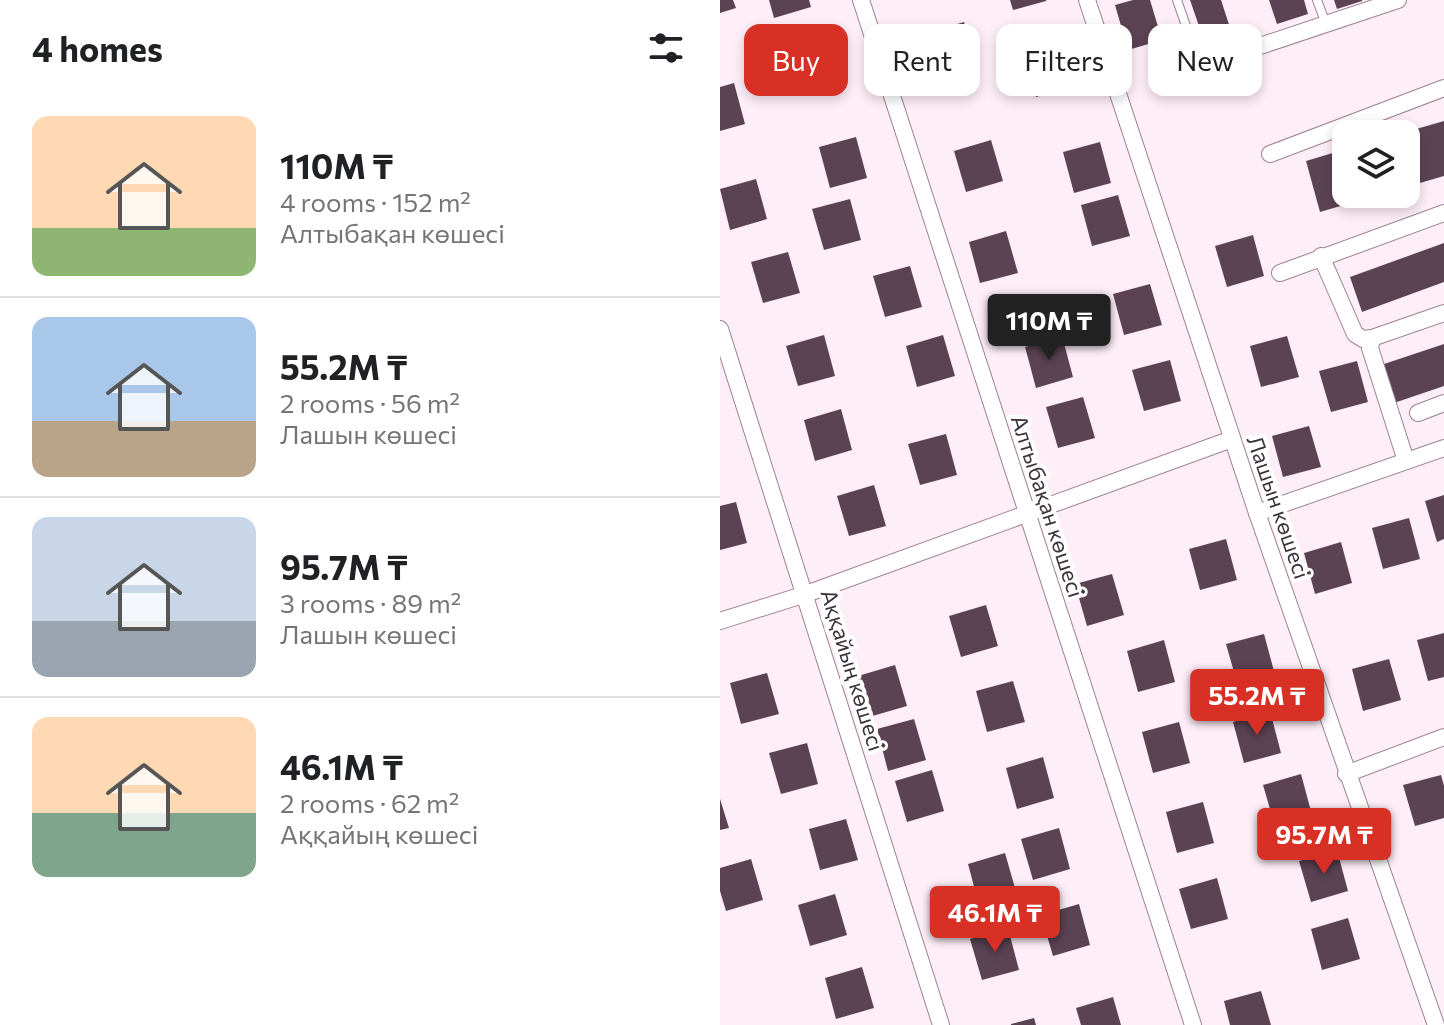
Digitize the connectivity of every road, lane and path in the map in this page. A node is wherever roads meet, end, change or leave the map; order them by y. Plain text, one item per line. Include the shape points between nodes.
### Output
1 (861, 0) edge
2 (1087, 0) edge
3 (1177, 0) edge
4 (1317, 0) edge
5 (1398, 0) edge
6 (1185, 24) edge
7 (1326, 24) junction
8 (1262, 45) edge
9 (1444, 88) edge
10 (1270, 154) dead end
11 (1444, 213) edge
12 (1321, 256) junction
13 (1280, 273) dead end
14 (1444, 313) edge
15 (720, 329) edge
16 (1372, 338) junction
17 (1444, 403) edge
18 (1418, 413) dead end
19 (1232, 439) junction
20 (1444, 448) edge
21 (1406, 461) junction
22 (1027, 513) junction
23 (1257, 513) junction
24 (806, 594) junction
25 (720, 621) edge
26 (1444, 737) edge
27 (1346, 774) junction
28 (1438, 1023) edge
29 (941, 1025) edge
30 (1193, 1025) edge

1 - 22 street, Алтыбақан көшесі
2 - 19 street, Лашын көшесі
3 - 6 lane
4 - 7 lane
5 - 7 street
7 - 8 street
9 - 10 street
11 - 12 street
12 - 13 street
12 - 16 street via 1355,334
14 - 16 street
15 - 24 street, Аққайың көшесі
16 - 21 street via 1370,348
17 - 18 street
19 - 22 street
19 - 23 street, Лашын көшесі
20 - 21 street
21 - 23 street
22 - 24 street
22 - 30 street, Алтыбақан көшесі
23 - 27 street, Лашын көшесі
24 - 25 street
24 - 29 street, Аққайың көшесі
26 - 27 street
27 - 28 street, Лашын көшесі

